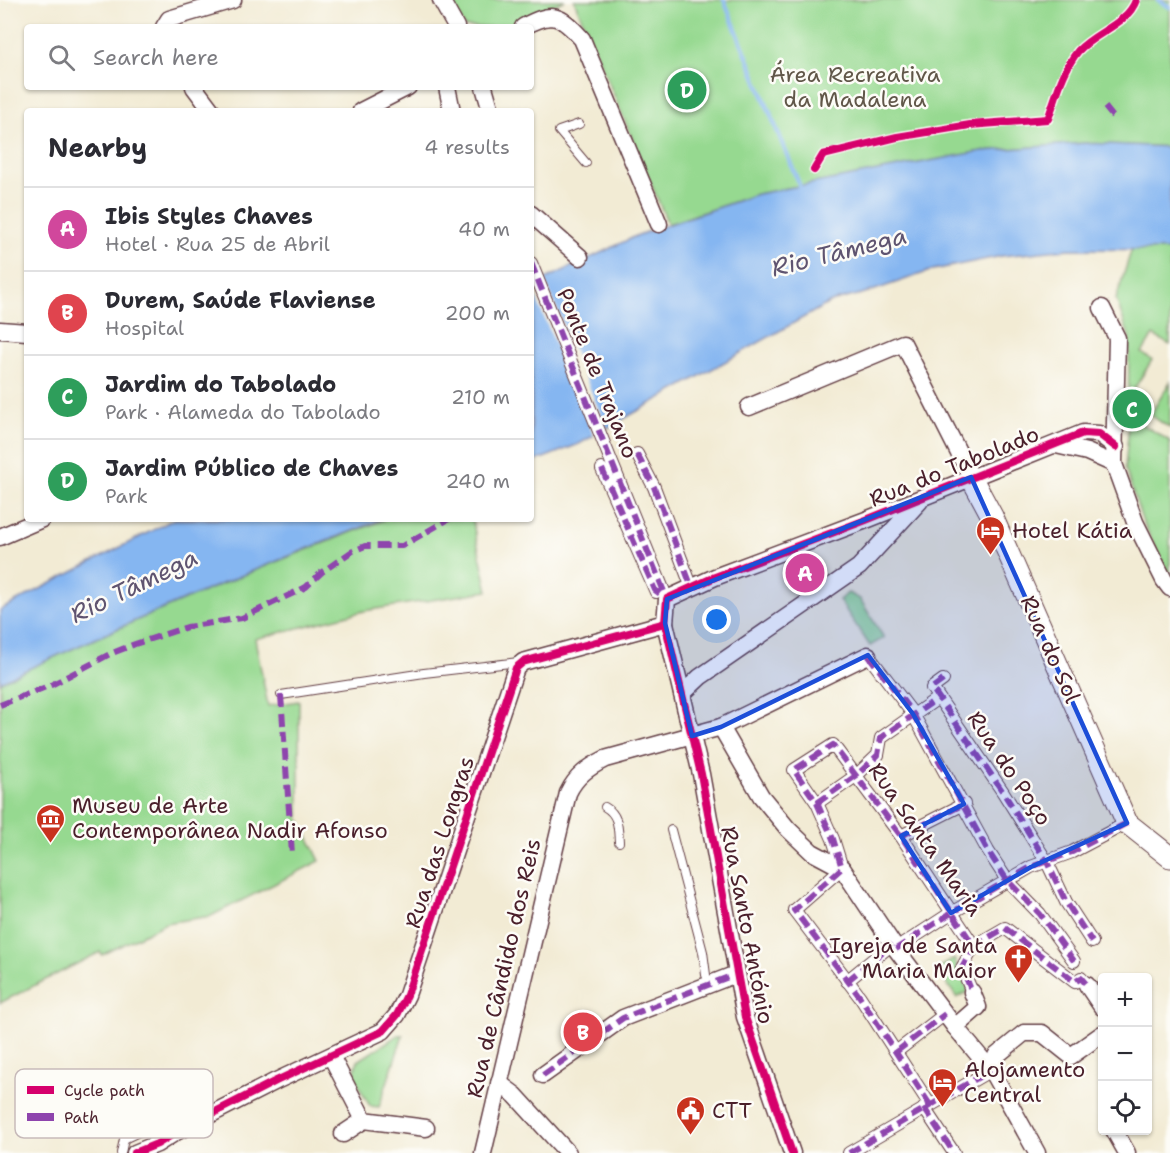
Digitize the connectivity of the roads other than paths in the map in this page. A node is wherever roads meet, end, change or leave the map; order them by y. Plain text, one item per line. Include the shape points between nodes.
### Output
1 (233, 0) edge
2 (441, 0) edge
3 (167, 24) edge
4 (454, 24) edge
5 (528, 24) edge
6 (196, 90) edge
7 (402, 90) edge
8 (448, 90) edge
9 (484, 90) edge
10 (210, 108) edge
11 (367, 108) edge
12 (451, 108) edge
13 (490, 108) edge
14 (579, 124) dead end
15 (586, 163) dead end
16 (534, 217) edge
17 (658, 224) dead end
18 (580, 257) dead end
19 (534, 270) edge
20 (1102, 308) dead end
21 (0, 330) edge
22 (24, 332) edge
23 (749, 407) dead end
24 (1056, 445) junction
25 (1116, 447) junction
26 (637, 454) dead end
27 (1114, 464) junction
28 (602, 469) dead end
29 (971, 477) junction
30 (924, 496) junction
31 (866, 520) junction
32 (35, 522) edge
33 (0, 537) edge
34 (883, 541) junction
35 (692, 588) junction
36 (1170, 588) edge
37 (667, 599) junction
38 (665, 623) junction
39 (868, 655) joint
40 (523, 662) junction
41 (943, 680) dead end
42 (682, 694) junction
43 (282, 695) dead end
44 (938, 698) junction
45 (913, 714) junction
46 (721, 727) junction
47 (692, 736) junction
48 (856, 775) junction
49 (817, 803) junction
50 (964, 804) junction
51 (605, 807) dead end
52 (1127, 823) junction
53 (670, 832) dead end
54 (901, 836) junction
55 (619, 842) dead end
56 (1170, 857) edge
57 (1047, 862) junction
58 (842, 868) junction
59 (1007, 880) junction
60 (951, 913) junction
61 (1092, 942) dead end
62 (894, 946) junction
63 (974, 946) junction
64 (1074, 961) dead end
65 (736, 974) junction
66 (706, 975) dead end
67 (847, 981) junction
68 (1087, 985) joint
69 (972, 992) joint
70 (1098, 1001) edge
71 (950, 1021) junction
72 (1098, 1037) edge
73 (896, 1052) junction
74 (331, 1056) junction
75 (991, 1070) junction
76 (543, 1075) dead end
77 (499, 1083) junction
78 (927, 1107) junction
79 (213, 1113) edge
80 (364, 1120) junction
81 (426, 1128) dead end
82 (343, 1134) dead end
83 (1116, 1135) edge
84 (126, 1138) edge
85 (170, 1138) edge
86 (159, 1149) edge
87 (121, 1153) edge
88 (135, 1153) edge
89 (483, 1153) edge
90 (568, 1153) edge
91 (792, 1153) edge
92 (849, 1153) edge
93 (954, 1153) edge
94 (1037, 1153) edge
95 (1127, 1153) edge

1 - 3 street
2 - 4 street
5 - 17 street via 541,17 554,17 573,28 582,39
6 - 10 street
7 - 11 street
8 - 12 street
9 - 13 street
14 - 15 lane via 560,131
16 - 18 street
19 - 37 street, Ponte de Trajano
20 - 25 street via 1117,338
21 - 22 street
23 - 29 street via 903,343
24 - 25 street, Rua do Tabolado via 1083,433 1099,434
24 - 27 street
24 - 29 street, Rua do Tabolado
25 - 27 street
26 - 35 street via 654,487
27 - 36 street via 1136,522
28 - 37 street via 655,590
29 - 30 street, Rua do Tabolado
29 - 52 street, Rua do Sol via 992,516
30 - 31 street, Rua do Tabolado
30 - 34 street
31 - 34 street via 881,528
31 - 35 street, Rua do Tabolado
32 - 33 street
34 - 42 street via 859,567 700,677
35 - 37 street, Rua do Tabolado
37 - 38 street, Rua Santo António
38 - 40 street
38 - 42 street, Rua Santo António
39 - 45 street
39 - 46 street
40 - 43 lane
40 - 74 street, Rua das Longras via 513,675 407,995 383,1031
41 - 44 street via 932,688
42 - 47 street, Rua Santo António
44 - 45 street
44 - 57 street, Rua do Poço
45 - 48 street via 881,738 878,755
45 - 50 street
46 - 47 street
46 - 58 street via 762,796 788,829 812,852
47 - 65 street, Rua Santo António
47 - 77 street, Rua de Cândido dos Reis via 605,759 591,766 573,790
48 - 49 street
48 - 49 street, Rua Santa Maria via 832,745 794,770
48 - 54 street, Rua Santa Maria
49 - 58 street
50 - 54 street
50 - 59 street
51 - 55 lane via 617,820
52 - 56 street
52 - 57 street
53 - 66 lane
54 - 60 street, Rua Santa Maria
57 - 59 street
57 - 61 street, Rua do Poço via 1066,902
58 - 62 street
58 - 67 street via 794,910
59 - 60 street
59 - 64 street via 1040,914
60 - 62 street
60 - 63 street, Rua Santa Maria
62 - 67 street
62 - 71 street
63 - 68 street via 1005,928 1056,969 1075,982 1081,978
63 - 69 street, Rua Santa Maria via 962,968
65 - 76 street via 623,1018
65 - 91 street, Rua Santo António via 745,1017
67 - 73 street
68 - 70 street
69 - 71 street via 978,1007
71 - 73 street
71 - 75 street
72 - 75 street via 1071,1056 1042,1033 1024,1033 996,1056
73 - 78 street
74 - 79 street
74 - 80 street
75 - 78 street
75 - 94 street
77 - 89 street, Rua de Cândido dos Reis
77 - 90 street
78 - 92 street
78 - 93 street
80 - 81 street
80 - 82 street
83 - 95 street
84 - 87 lane
85 - 86 street
86 - 88 street

